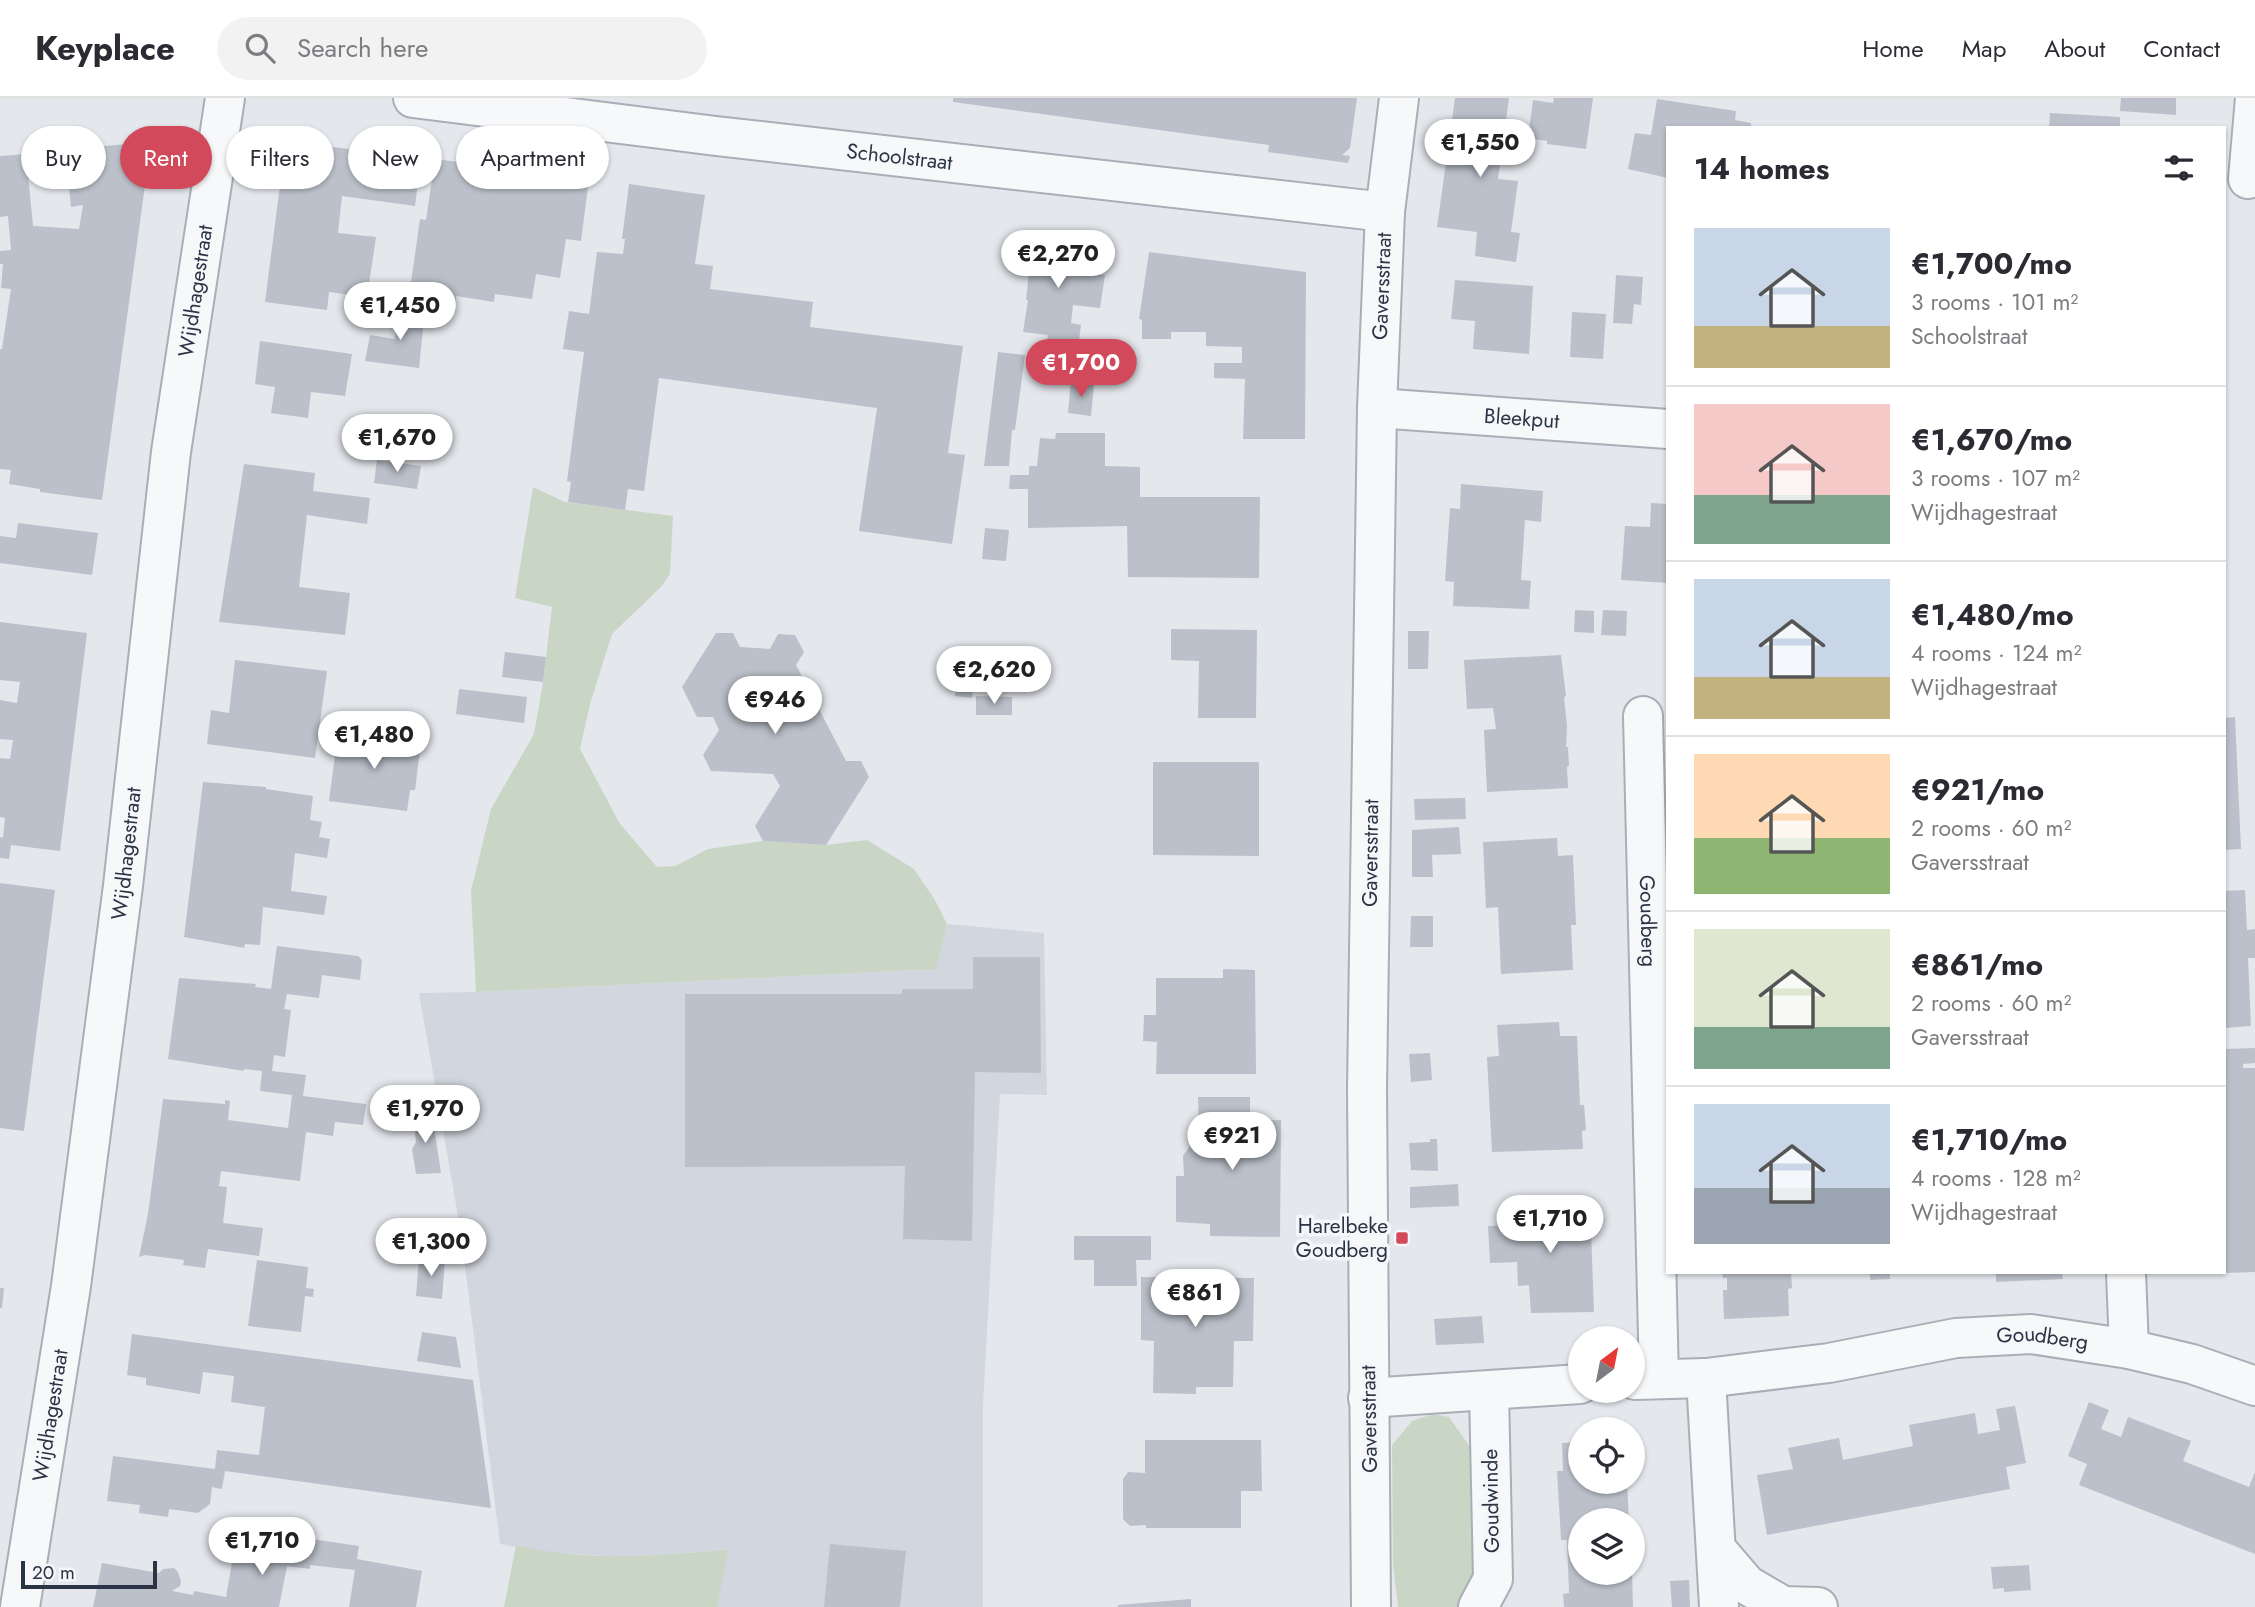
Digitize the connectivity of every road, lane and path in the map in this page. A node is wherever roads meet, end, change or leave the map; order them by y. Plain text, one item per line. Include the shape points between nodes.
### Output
1 (225, 98) edge
2 (413, 98) edge
3 (1399, 98) edge
4 (2255, 98) edge
5 (2242, 181) edge
6 (1385, 212) junction
7 (1377, 408) junction
8 (1666, 429) edge
9 (1643, 716) dead end
10 (2126, 1274) edge
11 (2129, 1349) junction
12 (1706, 1378) junction
13 (1646, 1379) edge
14 (1568, 1385) edge
15 (2255, 1386) edge
16 (1489, 1391) junction
17 (1368, 1398) junction
18 (1716, 1549) junction
19 (20, 1607) edge
20 (1371, 1607) edge
21 (1478, 1607) edge
22 (1719, 1607) edge
23 (1818, 1607) edge

1 - 19 street, Wijdhagestraat via 171,452 71,1286
2 - 6 street, Schoolstraat
3 - 6 street, Gaversstraat
4 - 5 street
6 - 7 street, Gaversstraat
7 - 8 street, Bleekput
7 - 17 street, Gaversstraat via 1367,1089
9 - 13 street, Goudberg
10 - 11 street
11 - 12 street, Goudberg via 2031,1334 1956,1338 1829,1363
11 - 15 street, Goudberg
12 - 13 street, Goudberg
12 - 18 street
14 - 16 street
16 - 17 street
16 - 21 street, Goudwinde via 1493,1580
17 - 20 street, Gaversstraat
18 - 22 street
18 - 23 street via 1747,1585 1783,1606

